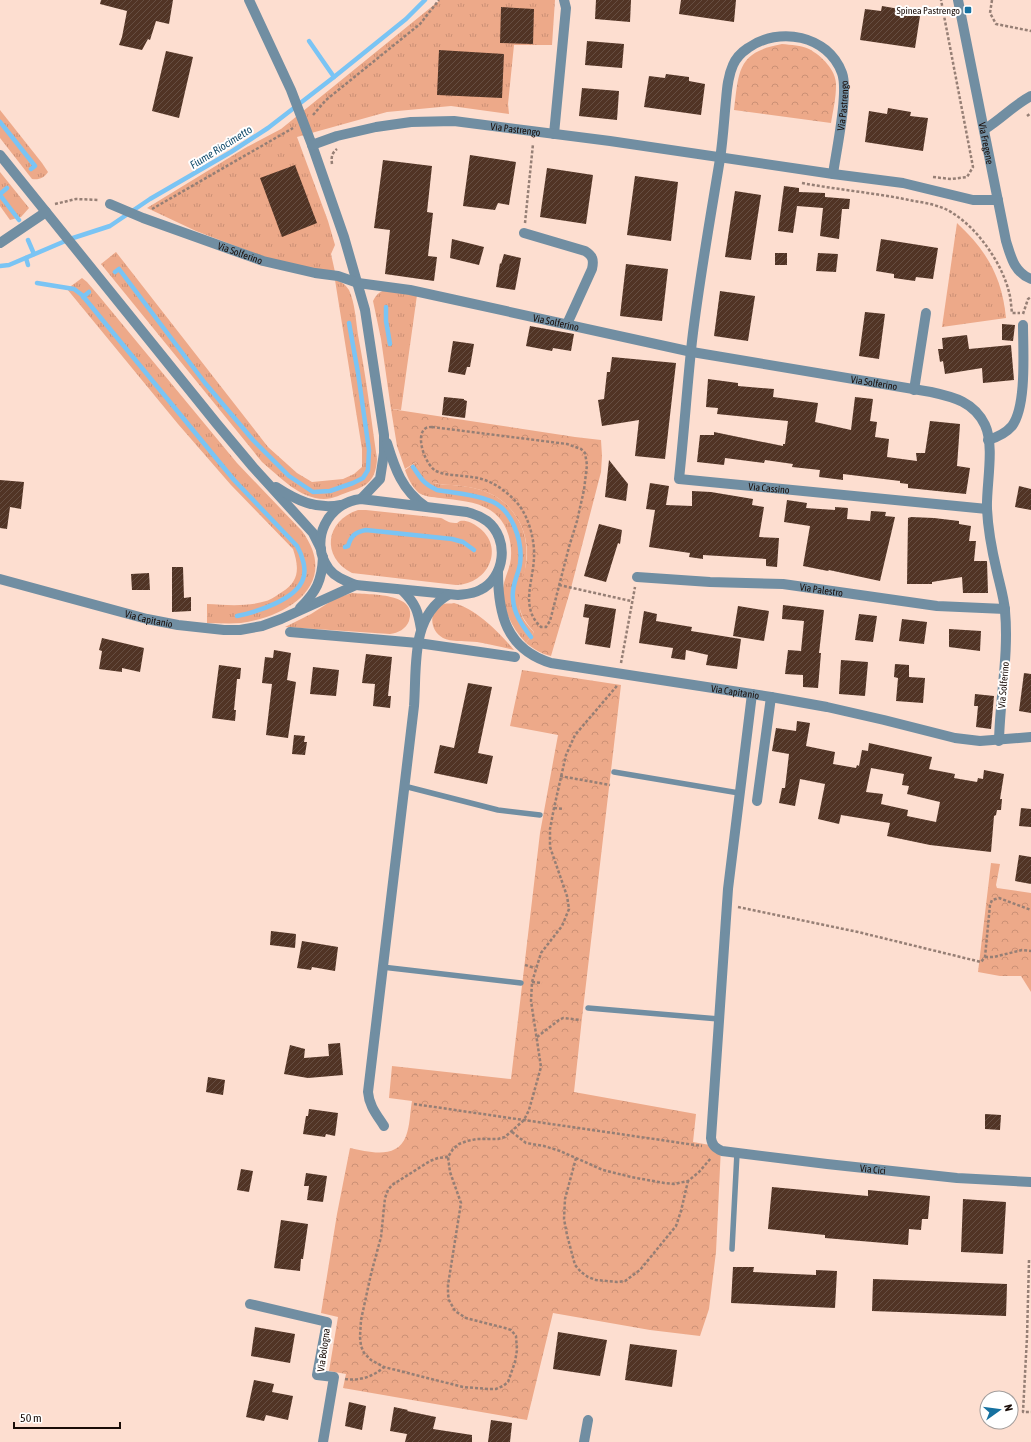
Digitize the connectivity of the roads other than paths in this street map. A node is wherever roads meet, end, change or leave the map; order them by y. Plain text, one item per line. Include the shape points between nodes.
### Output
1 (249, 0) edge
2 (564, 0) edge
3 (958, 0) edge
4 (1031, 96) edge
5 (985, 129) junction
6 (554, 134) junction
7 (312, 145) junction
8 (0, 155) edge
9 (720, 157) junction
10 (832, 174) junction
11 (998, 200) junction
12 (110, 204) road end
13 (46, 212) junction
14 (524, 232) road end
15 (0, 242) edge
16 (1030, 279) edge
17 (358, 283) junction
18 (926, 313) dead end
19 (567, 324) junction
20 (1023, 325) road end
21 (692, 352) junction
22 (914, 390) junction
23 (384, 435) junction
24 (988, 440) junction
25 (266, 480) junction
26 (361, 499) junction
27 (342, 505) junction
28 (425, 506) junction
29 (987, 509) junction
30 (322, 553) junction
31 (498, 572) junction
32 (637, 577) road end
33 (0, 579) edge
34 (356, 585) junction
35 (402, 590) junction
36 (448, 595) junction
37 (1005, 609) junction
38 (298, 611) junction
39 (421, 629) junction
40 (290, 632) dead end
41 (418, 643) junction
42 (515, 657) dead end
43 (752, 694) junction
44 (771, 697) junction
45 (1031, 736) edge
46 (998, 740) junction
47 (614, 772) dead end
48 (404, 786) junction
49 (740, 793) junction
50 (757, 801) dead end
51 (540, 815) dead end
52 (382, 967) junction
53 (521, 983) dead end
54 (588, 1008) dead end
55 (719, 1019) junction
56 (384, 1126) dead end
57 (737, 1153) junction
58 (1031, 1182) edge
59 (732, 1249) dead end
60 (250, 1304) dead end
61 (588, 1420) dead end
62 (323, 1442) edge
63 (584, 1442) edge

1 - 7 street via 291,90
2 - 6 street via 566,8
3 - 5 street, Via Fregene
4 - 5 street
5 - 11 street, Via Fregene
6 - 7 street, Via Pastrengo via 472,122 410,122 337,136
6 - 9 street, Via Pastrengo
7 - 17 street
8 - 13 street
9 - 10 street, Via Pastrengo
9 - 10 street, Via Pastrengo via 728,78 733,63 743,51 755,43 768,38 790,36 816,43 827,52 842,74 843,100
9 - 21 street, Via Pastrengo
10 - 11 street, Via Pastrengo via 903,183 972,200
11 - 16 street, Via Fregene via 1012,260 1021,274
12 - 17 street, Via Solferino via 263,261 338,276
13 - 15 street
13 - 25 street via 217,424
14 - 19 street via 592,255 592,269
17 - 19 street, Via Solferino via 410,290
17 - 23 street via 369,334
18 - 22 street
19 - 21 street, Via Solferino
20 - 24 street via 1022,393 1017,415 1008,430
21 - 22 street, Via Solferino
21 - 29 street, Via Cassino via 679,479
22 - 24 street, Via Solferino via 961,400 972,408 986,426
23 - 26 street via 380,479
23 - 28 street via 402,481 411,495
24 - 29 street, Via Solferino via 990,452
25 - 27 street via 287,494 310,504 331,507
25 - 30 street via 313,533
26 - 27 street
26 - 28 street, Via Capitanio
27 - 30 street, Via Capitanio via 324,524 320,540
28 - 31 street, Via Capitanio via 468,512 488,522 497,533 502,546
29 - 37 street, Via Solferino via 992,550
30 - 34 street via 330,569 338,577
30 - 38 street, Via Capitanio via 322,571 315,591
31 - 36 street via 480,590 471,594
31 - 43 street, Via Capitanio via 499,597 508,629 529,653 540,660
32 - 37 street, Via Palestro via 783,584 937,606
33 - 38 street, Via Capitanio via 147,619 205,629 240,630 262,626
34 - 35 street
34 - 38 street, Via Capitanio
35 - 36 street
35 - 39 street via 416,607
36 - 39 street via 436,602
37 - 46 street, Via Solferino via 1006,648
39 - 41 street
40 - 41 street
41 - 42 street
41 - 48 street via 414,706
43 - 44 street, Via Capitanio
43 - 49 street
44 - 46 street, Via Capitanio via 884,720 955,738
44 - 50 street
45 - 46 street, Via Capitanio
47 - 49 lane
48 - 51 lane via 498,810
48 - 52 street
49 - 55 street via 728,889
52 - 53 lane
52 - 56 street via 368,1099
54 - 55 lane
55 - 57 street, Via Cici via 711,1138 716,1148
57 - 58 street, Via Cici via 957,1178
57 - 59 lane
60 - 62 street, Via Bologna via 327,1322 317,1375 334,1378
61 - 63 street

